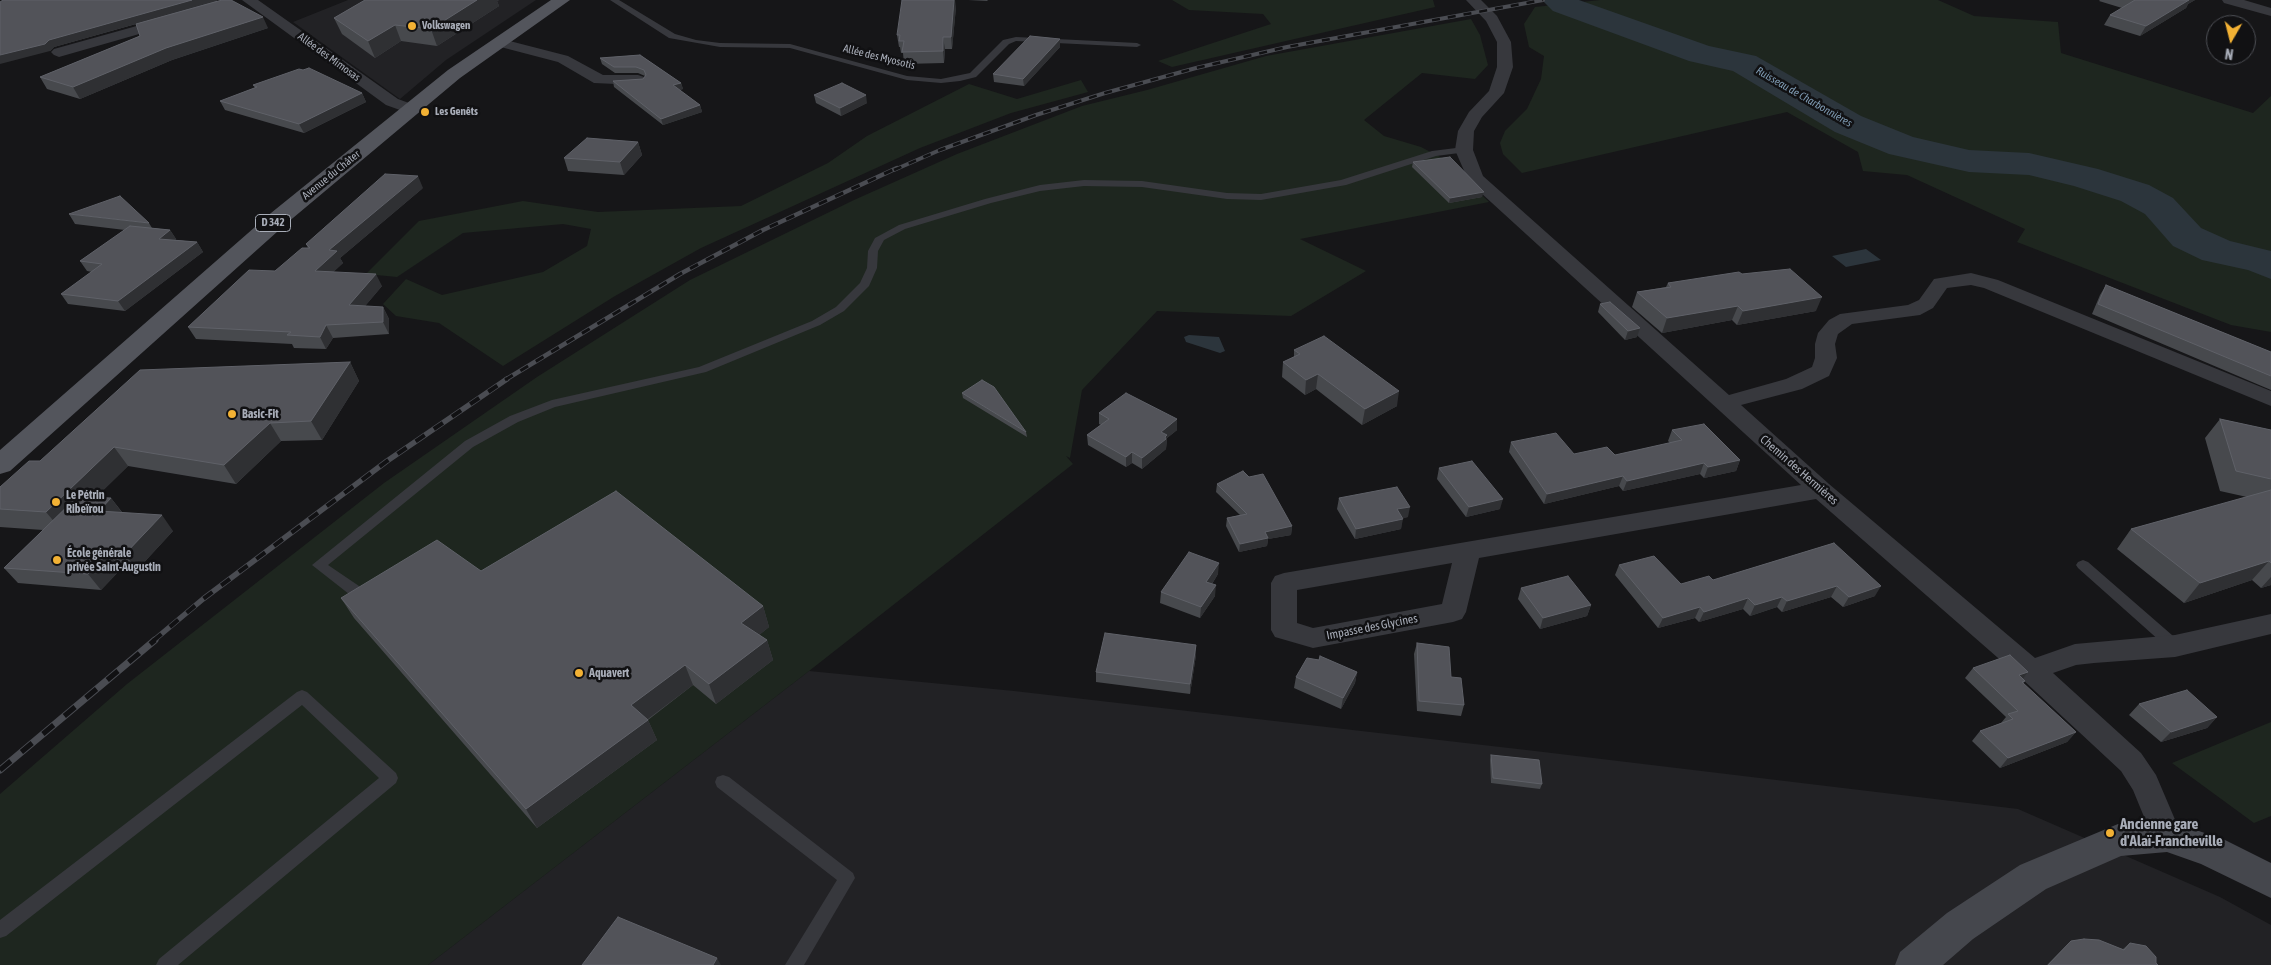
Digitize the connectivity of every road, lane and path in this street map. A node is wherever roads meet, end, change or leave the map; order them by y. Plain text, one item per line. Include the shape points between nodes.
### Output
1 (562, 0) edge
2 (614, 0) edge
3 (1473, 0) edge
4 (2229, 0) edge
5 (243, 1) edge
6 (2271, 12) edge
7 (180, 18) edge
8 (498, 42) junction
9 (1137, 45) dead end
10 (59, 52) dead end
11 (638, 80) edge
12 (411, 109) junction
13 (1464, 150) junction
14 (2271, 399) edge
15 (1724, 403) junction
16 (0, 465) edge
17 (1821, 490) junction
18 (1468, 551) junction
19 (2083, 565) dead end
20 (354, 590) edge
21 (2271, 624) edge
22 (2175, 646) junction
23 (2031, 670) junction
24 (723, 782) dead end
25 (2168, 836) junction
26 (2271, 881) edge
27 (0, 930) edge
28 (165, 965) edge
29 (794, 965) edge
30 (1914, 965) edge

1 - 8 main road, Avenue du Châter / D 342
2 - 9 lane, Allée des Myosotis via 672,36 720,45 790,46 907,78 942,81 973,76 1006,42 1016,39
3 - 13 street via 1492,19 1504,42 1505,67 1496,93 1475,115 1466,132
4 - 6 street
5 - 12 street, Allée des Mimosas via 392,102
7 - 10 street
8 - 11 street via 564,59 600,80
8 - 12 main road, Avenue du Châter / D 342
12 - 16 main road, Avenue du Châter / D 342 via 279,218
13 - 15 street, Chemin des Hermières via 1475,178
13 - 20 lane via 1427,155 1343,183 1261,197 1227,196 1142,184 1084,183 1040,188 902,227 880,238 873,251 872,268 866,284 840,309 816,323 702,370 552,404 514,419 469,444 318,566
14 - 15 street via 1991,284 1971,279 1941,283 1926,304 1913,311 1846,318 1828,333 1826,358 1821,371 1794,384
15 - 17 street, Chemin des Hermières
17 - 18 street, Impasse des Glycines
17 - 23 street, Chemin des Hermières
18 - 18 street, Impasse des Glycines via 1284,583 1284,630 1313,638 1453,612
19 - 22 lane
21 - 22 street
22 - 23 street via 2074,655
23 - 25 street, Chemin des Hermières via 2131,762 2145,784
24 - 29 lane via 847,878
25 - 26 main road via 2212,851
25 - 30 main road via 2118,840 2033,877 1960,926
27 - 28 lane via 302,696 390,778

